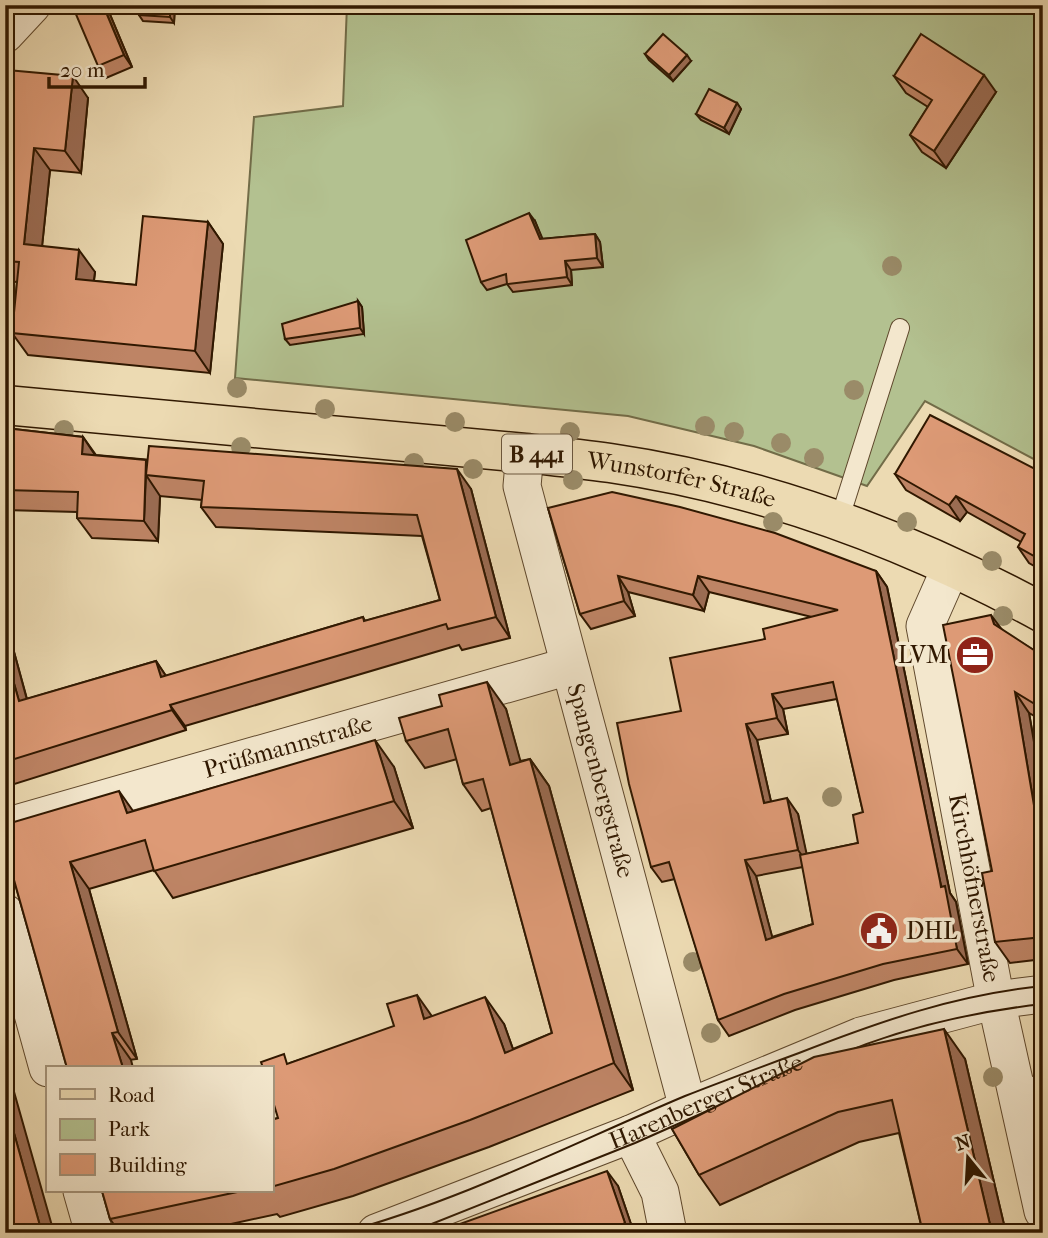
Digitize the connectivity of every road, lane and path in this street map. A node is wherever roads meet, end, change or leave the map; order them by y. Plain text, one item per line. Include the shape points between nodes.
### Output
1 (32, 5) edge
2 (5, 34) edge
3 (900, 328) dead end
4 (5, 405) edge
5 (525, 453) junction
6 (839, 521) junction
7 (951, 567) junction
8 (1043, 613) edge
9 (569, 666) junction
10 (5, 827) edge
11 (5, 913) edge
12 (1043, 995) edge
13 (996, 1000) junction
14 (47, 1066) edge
15 (1026, 1095) edge
16 (688, 1108) junction
17 (632, 1134) junction
18 (82, 1192) edge
19 (1043, 1211) edge
20 (94, 1233) edge
21 (376, 1233) edge
22 (668, 1233) edge

1 - 2 street
3 - 6 lane
4 - 5 main road, Wunstorfer Straße / B 441
5 - 6 main road, Wunstorfer Straße / B 441 via 677,475
5 - 9 street, Spangenbergstraße via 522,486
6 - 7 main road, Wunstorfer Straße / B 441
7 - 8 main road, Wunstorfer Straße / B 441
7 - 13 street, Kirchhöfnerstraße via 925,626
9 - 10 street, Prüßmannstraße
9 - 16 street, Spangenbergstraße
11 - 14 street
12 - 13 street, Harenberger Straße
13 - 15 street, Kirchhöfnerstraße
13 - 16 street, Harenberger Straße via 861,1036
15 - 19 street, Kirchhöfnerstraße
16 - 17 street, Harenberger Straße
17 - 21 street, Harenberger Straße
17 - 22 street via 660,1192
18 - 20 street

